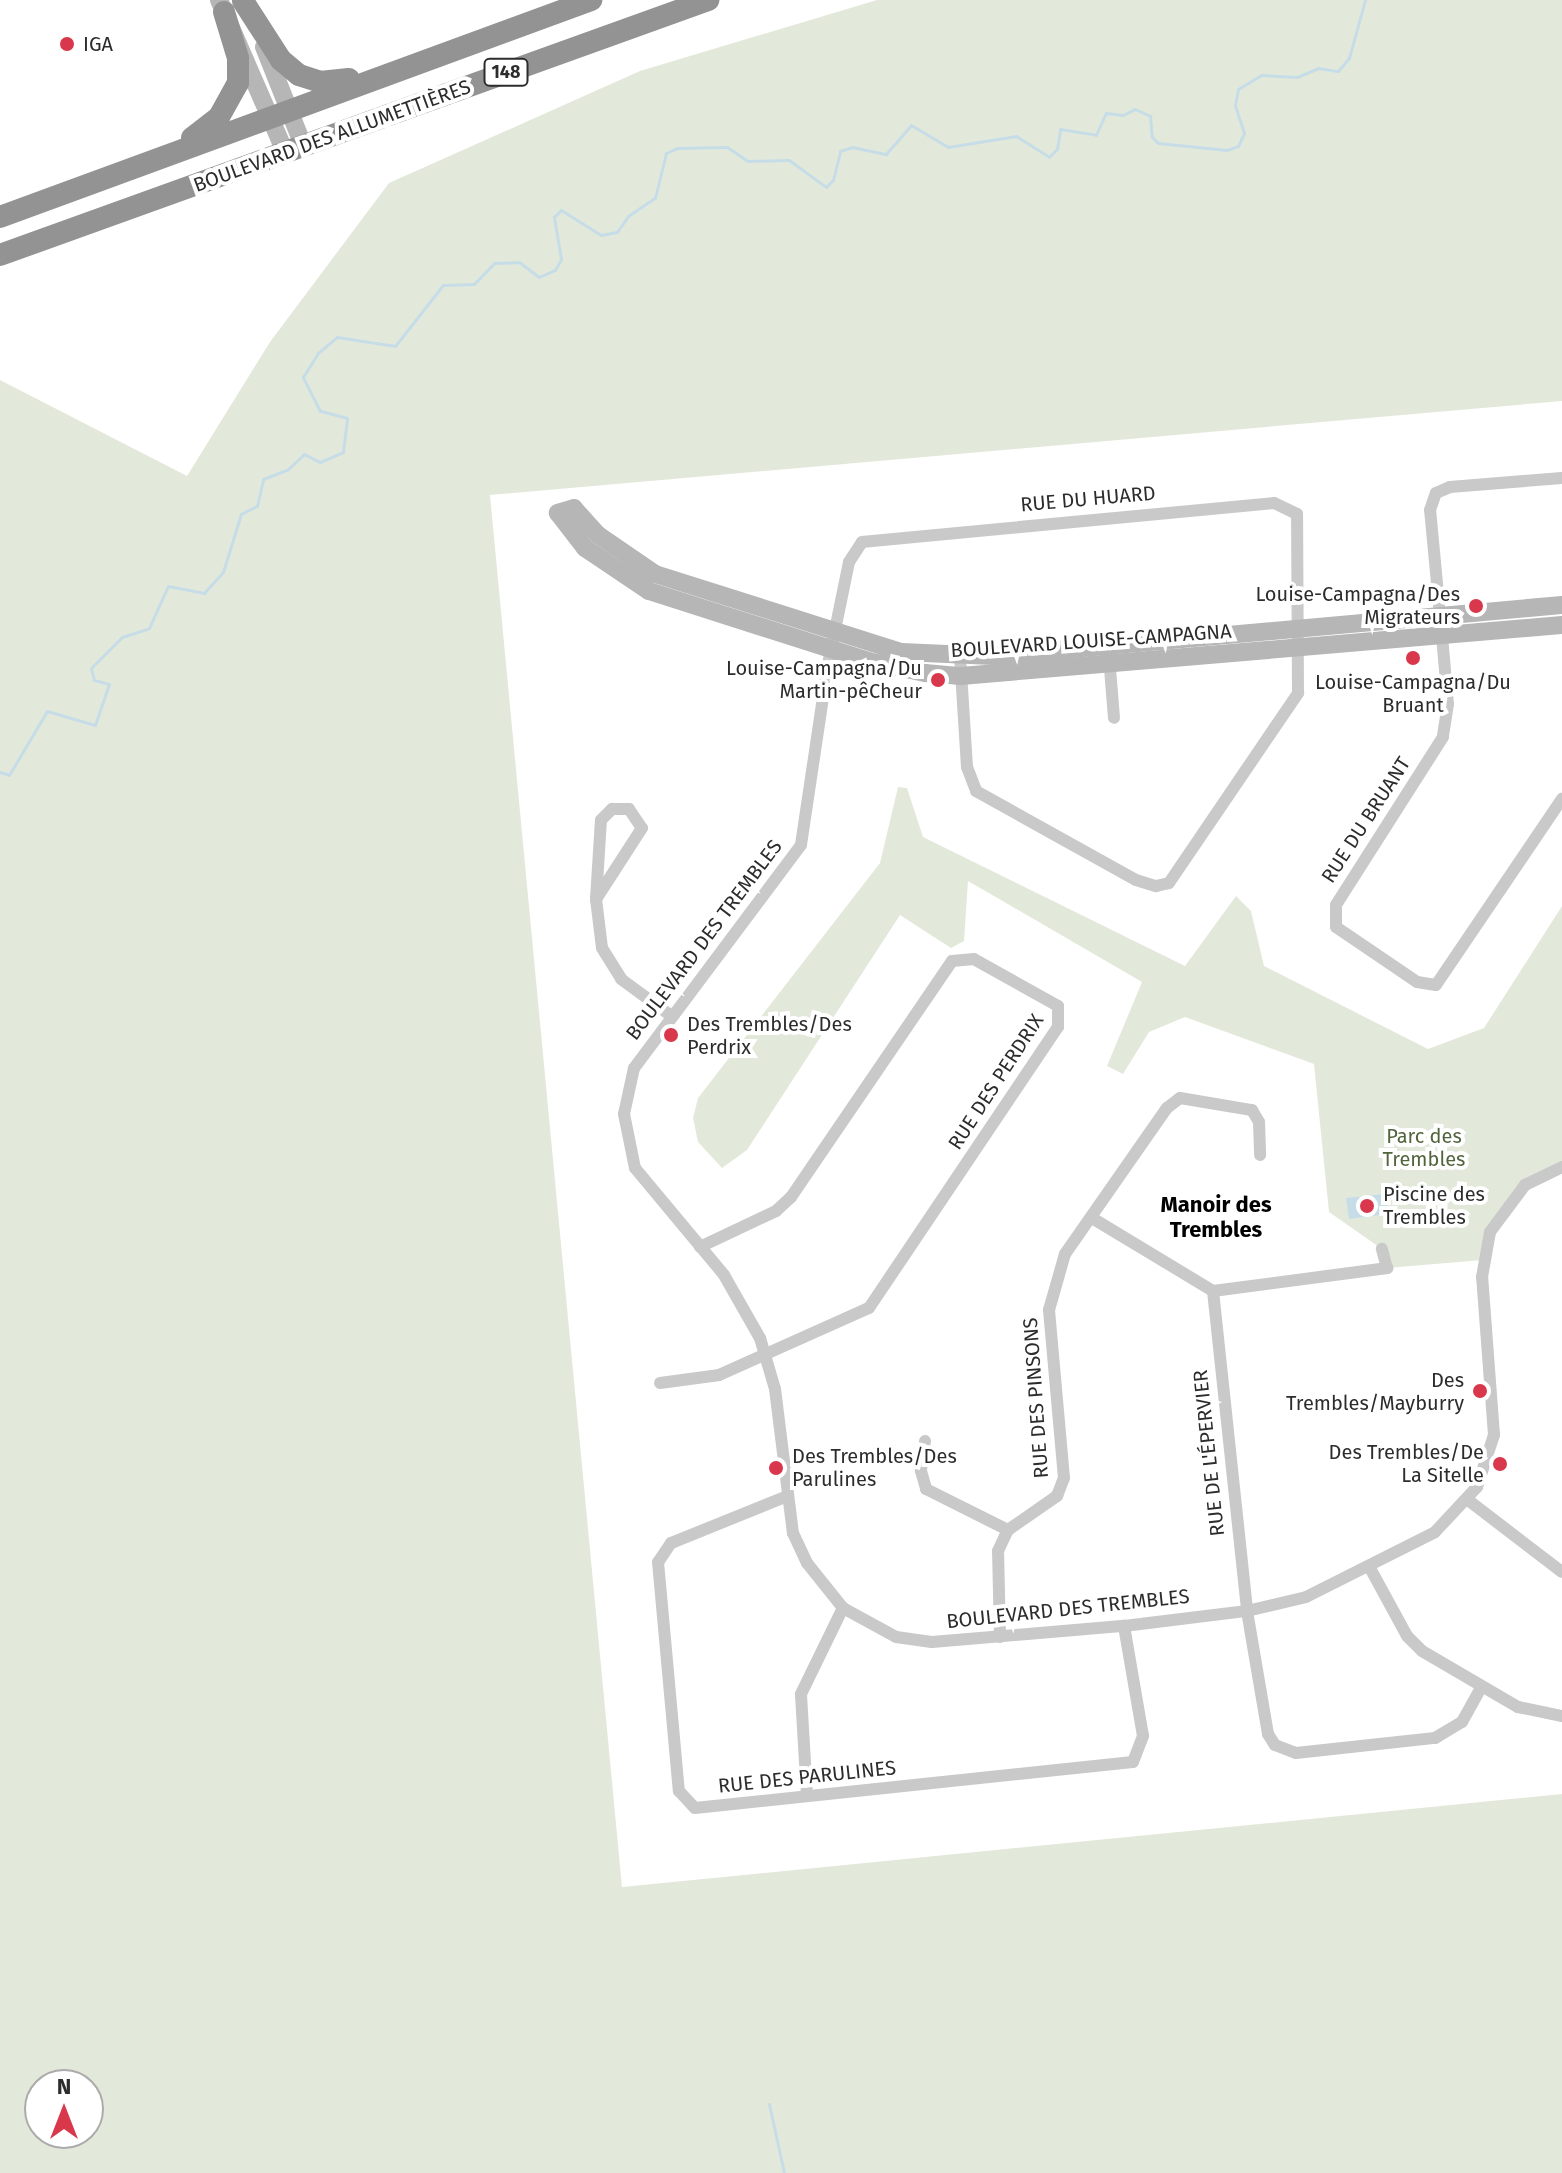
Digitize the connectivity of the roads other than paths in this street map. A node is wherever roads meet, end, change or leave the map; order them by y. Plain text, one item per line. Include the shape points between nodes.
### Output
1 (591, 0) edge
2 (708, 0) edge
3 (232, 3) edge
4 (431, 57) junction
5 (281, 114) junction
6 (294, 148) junction
7 (146, 162) junction
8 (0, 217) edge
9 (0, 255) edge
10 (1562, 478) edge
11 (1562, 605) edge
12 (1440, 615) junction
13 (1562, 625) edge
14 (1442, 636) junction
15 (1299, 637) junction
16 (835, 642) junction
17 (1109, 654) junction
18 (960, 656) junction
19 (961, 676) junction
20 (1114, 718) dead end
21 (1562, 799) edge
22 (596, 899) junction
23 (670, 1015) junction
24 (1260, 1155) dead end
25 (1562, 1167) edge
26 (1092, 1218) junction
27 (700, 1247) junction
28 (1382, 1249) dead end
29 (1213, 1291) junction
30 (766, 1355) junction
31 (660, 1383) dead end
32 (925, 1441) dead end
33 (785, 1497) junction
34 (1468, 1500) junction
35 (1008, 1530) junction
36 (1370, 1568) junction
37 (1562, 1572) edge
38 (843, 1608) junction
39 (1247, 1611) junction
40 (1124, 1626) junction
41 (1000, 1637) junction
42 (1481, 1688) junction
43 (1562, 1716) edge
44 (807, 1796) junction

1 - 4 highway, BOULEVARD DES ALLUMETTIÈRES / 148
2 - 6 highway, BOULEVARD DES ALLUMETTIÈRES / 148
3 - 4 highway via 281,60 310,80 337,82
3 - 5 street
3 - 7 highway via 238,74 228,106 209,127
4 - 5 highway, BOULEVARD DES ALLUMETTIÈRES / 148
5 - 6 street
5 - 7 highway, BOULEVARD DES ALLUMETTIÈRES / 148
6 - 9 highway, BOULEVARD DES ALLUMETTIÈRES / 148
7 - 8 highway, BOULEVARD DES ALLUMETTIÈRES / 148
10 - 12 street via 1450,487 1436,493 1430,510
11 - 12 street, BOULEVARD LOUISE-CAMPAGNA
12 - 14 street
12 - 15 street, BOULEVARD LOUISE-CAMPAGNA
13 - 14 street, BOULEVARD LOUISE-CAMPAGNA
14 - 15 street, BOULEVARD LOUISE-CAMPAGNA
14 - 21 street, RUE DU BRUANT via 1448,704 1443,737 1336,905 1336,927 1417,982 1436,985
15 - 16 street, RUE DU HUARD via 1300,521 1292,509 1274,503 870,539 852,554
15 - 17 street, BOULEVARD LOUISE-CAMPAGNA
15 - 19 street via 1298,693 1177,876 1162,885 1136,880 976,791 967,767
16 - 16 street, BOULEVARD LOUISE-CAMPAGNA via 655,574 598,535 574,508 558,513 585,548 649,591
16 - 18 street, BOULEVARD LOUISE-CAMPAGNA
16 - 19 street, BOULEVARD LOUISE-CAMPAGNA via 894,668
16 - 23 street, BOULEVARD DES TREMBLES via 801,845
17 - 18 street, BOULEVARD LOUISE-CAMPAGNA
17 - 19 street, BOULEVARD LOUISE-CAMPAGNA
17 - 20 street
18 - 19 street
22 - 22 street via 639,836 640,819 629,809 612,809 601,820
22 - 23 street via 602,948 613,971
23 - 27 street, BOULEVARD DES TREMBLES via 634,1068 625,1128 642,1180
24 - 26 street, RUE DES PINSONS via 1259,1122 1252,1110 1180,1098 1167,1108
25 - 34 street, BOULEVARD DES TREMBLES via 1537,1177 1514,1196 1497,1217 1486,1245 1482,1277 1494,1435 1485,1472
26 - 29 street
26 - 35 street, RUE DES PINSONS via 1060,1263 1049,1310 1062,1488 1049,1504
27 - 30 street, BOULEVARD DES TREMBLES via 736,1293
27 - 30 street, RUE DES PERDRIX via 776,1211 791,1197 952,961 974,959 1058,1006 1058,1027 869,1308
28 - 29 street via 1387,1268
29 - 39 street, RUE DE L'ÉPERVIER
30 - 31 street via 719,1375
30 - 33 street, BOULEVARD DES TREMBLES via 779,1412
32 - 35 street via 921,1471 926,1489
33 - 38 street, BOULEVARD DES TREMBLES via 803,1555
33 - 44 street, RUE DES PARULINES via 671,1543 658,1569 682,1798 702,1808
34 - 36 street, BOULEVARD DES TREMBLES via 1435,1532
34 - 37 street
35 - 41 street via 996,1563
36 - 39 street, BOULEVARD DES TREMBLES via 1306,1597
36 - 42 street via 1413,1644
38 - 41 street, BOULEVARD DES TREMBLES via 881,1630 913,1640
38 - 44 street via 801,1694
39 - 40 street, BOULEVARD DES TREMBLES
39 - 42 street, RUE DE L'ÉPERVIER via 1268,1734 1285,1751 1435,1738 1462,1722
40 - 41 street, BOULEVARD DES TREMBLES
40 - 44 street, RUE DES PARULINES via 1143,1736 1133,1762
42 - 43 street via 1529,1711

